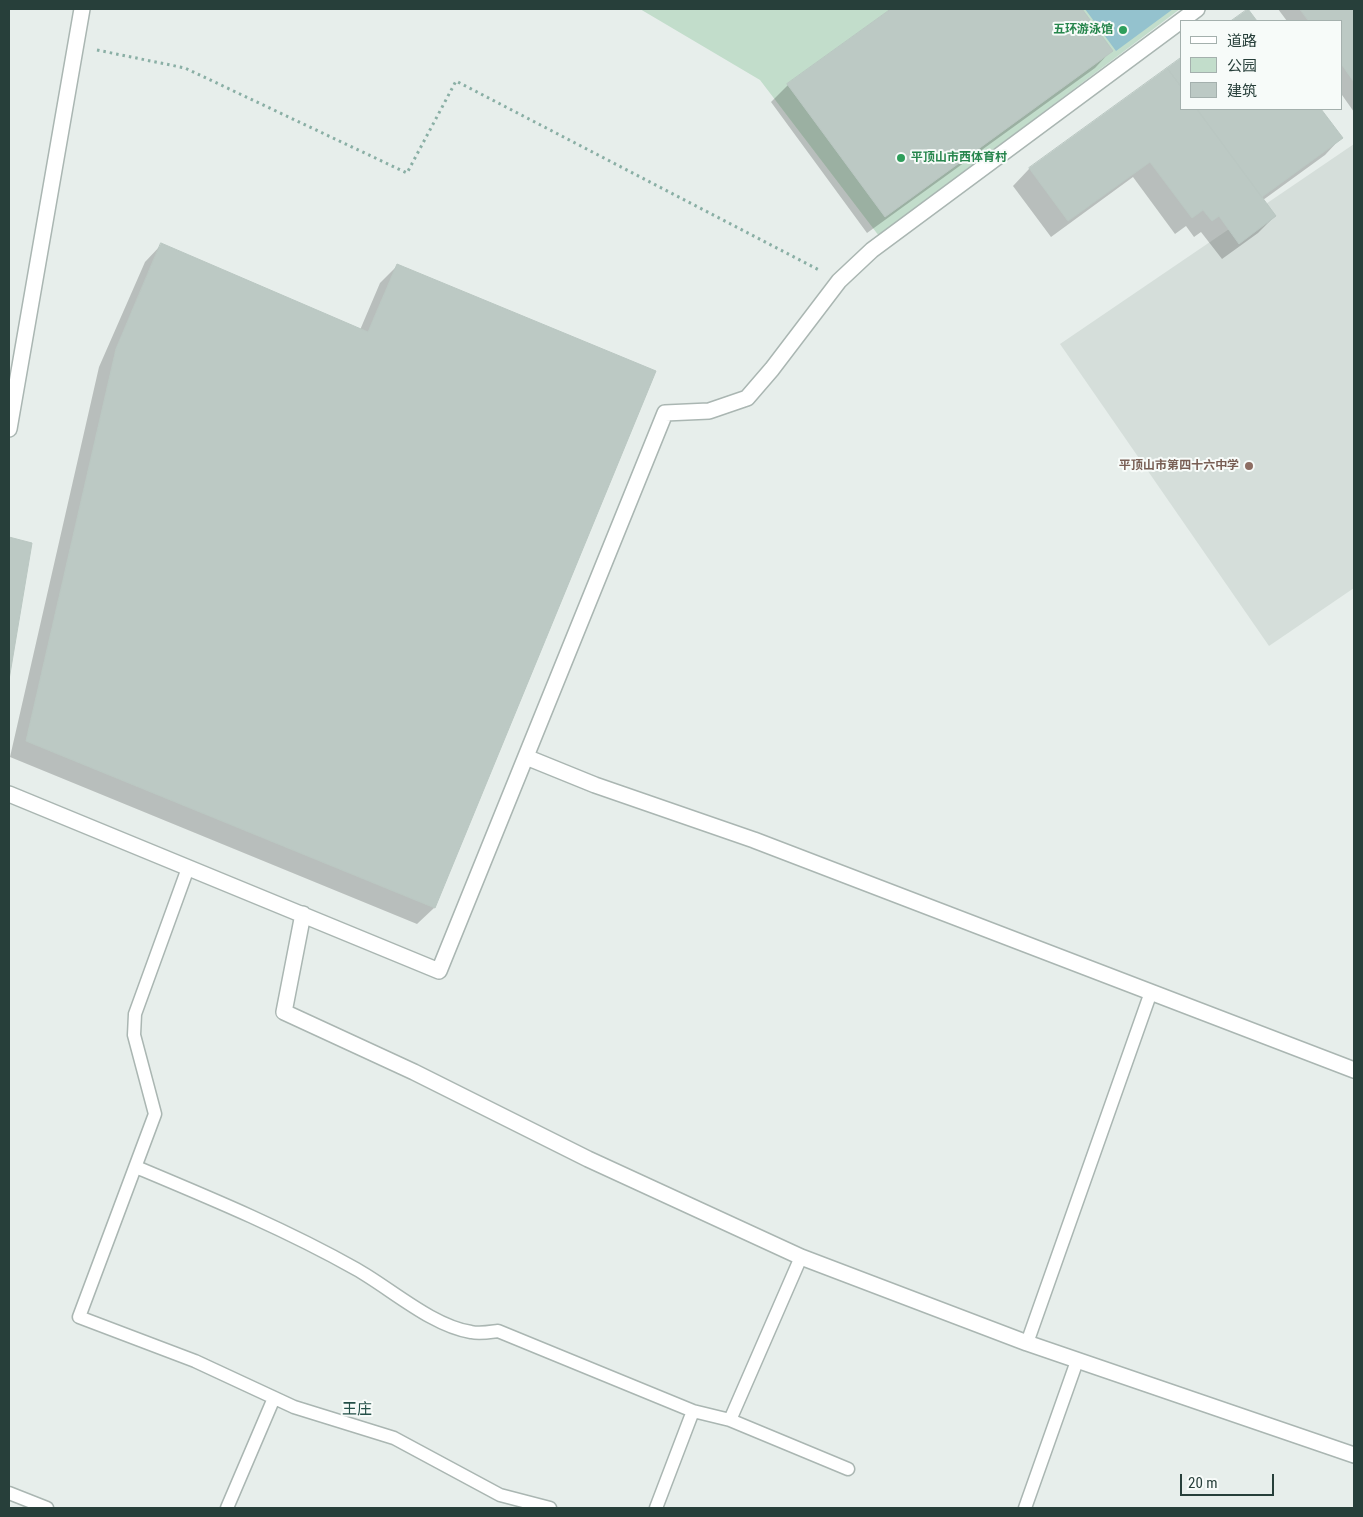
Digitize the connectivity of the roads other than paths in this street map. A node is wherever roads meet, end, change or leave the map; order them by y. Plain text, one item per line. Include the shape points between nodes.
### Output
1 (82, 9) edge
2 (1197, 9) edge
3 (1182, 20) edge
4 (1180, 22) edge
5 (9, 429) edge
6 (526, 757) junction
7 (9, 794) edge
8 (188, 868) junction
9 (303, 914) junction
10 (1150, 992) junction
11 (1354, 1070) edge
12 (136, 1167) junction
13 (801, 1257) junction
14 (1027, 1344) junction
15 (1077, 1361) junction
16 (274, 1398) junction
17 (693, 1411) junction
18 (730, 1420) junction
19 (1354, 1455) edge
20 (848, 1469) dead end
21 (9, 1493) edge
22 (47, 1508) edge
23 (227, 1508) edge
24 (550, 1508) edge
25 (656, 1508) edge
26 (1025, 1508) edge

1 - 5 street
2 - 3 street
4 - 6 street via 872,250 839,281 747,398 709,411 665,413
6 - 9 street via 439,971
6 - 10 street via 754,840
7 - 8 street
8 - 9 street
8 - 12 lane via 135,1014 134,1035 156,1114
9 - 13 street via 284,1012 414,1072 588,1159
10 - 11 street
10 - 14 lane
12 - 16 lane via 79,1317 194,1361
12 - 17 lane via 226,1204 356,1269 403,1301 442,1322 471,1332 498,1332
13 - 14 street
13 - 18 lane
14 - 15 street
15 - 19 street
15 - 26 lane
16 - 23 lane
16 - 24 lane via 394,1438 500,1495
17 - 18 lane
17 - 25 lane
18 - 20 lane
21 - 22 lane

